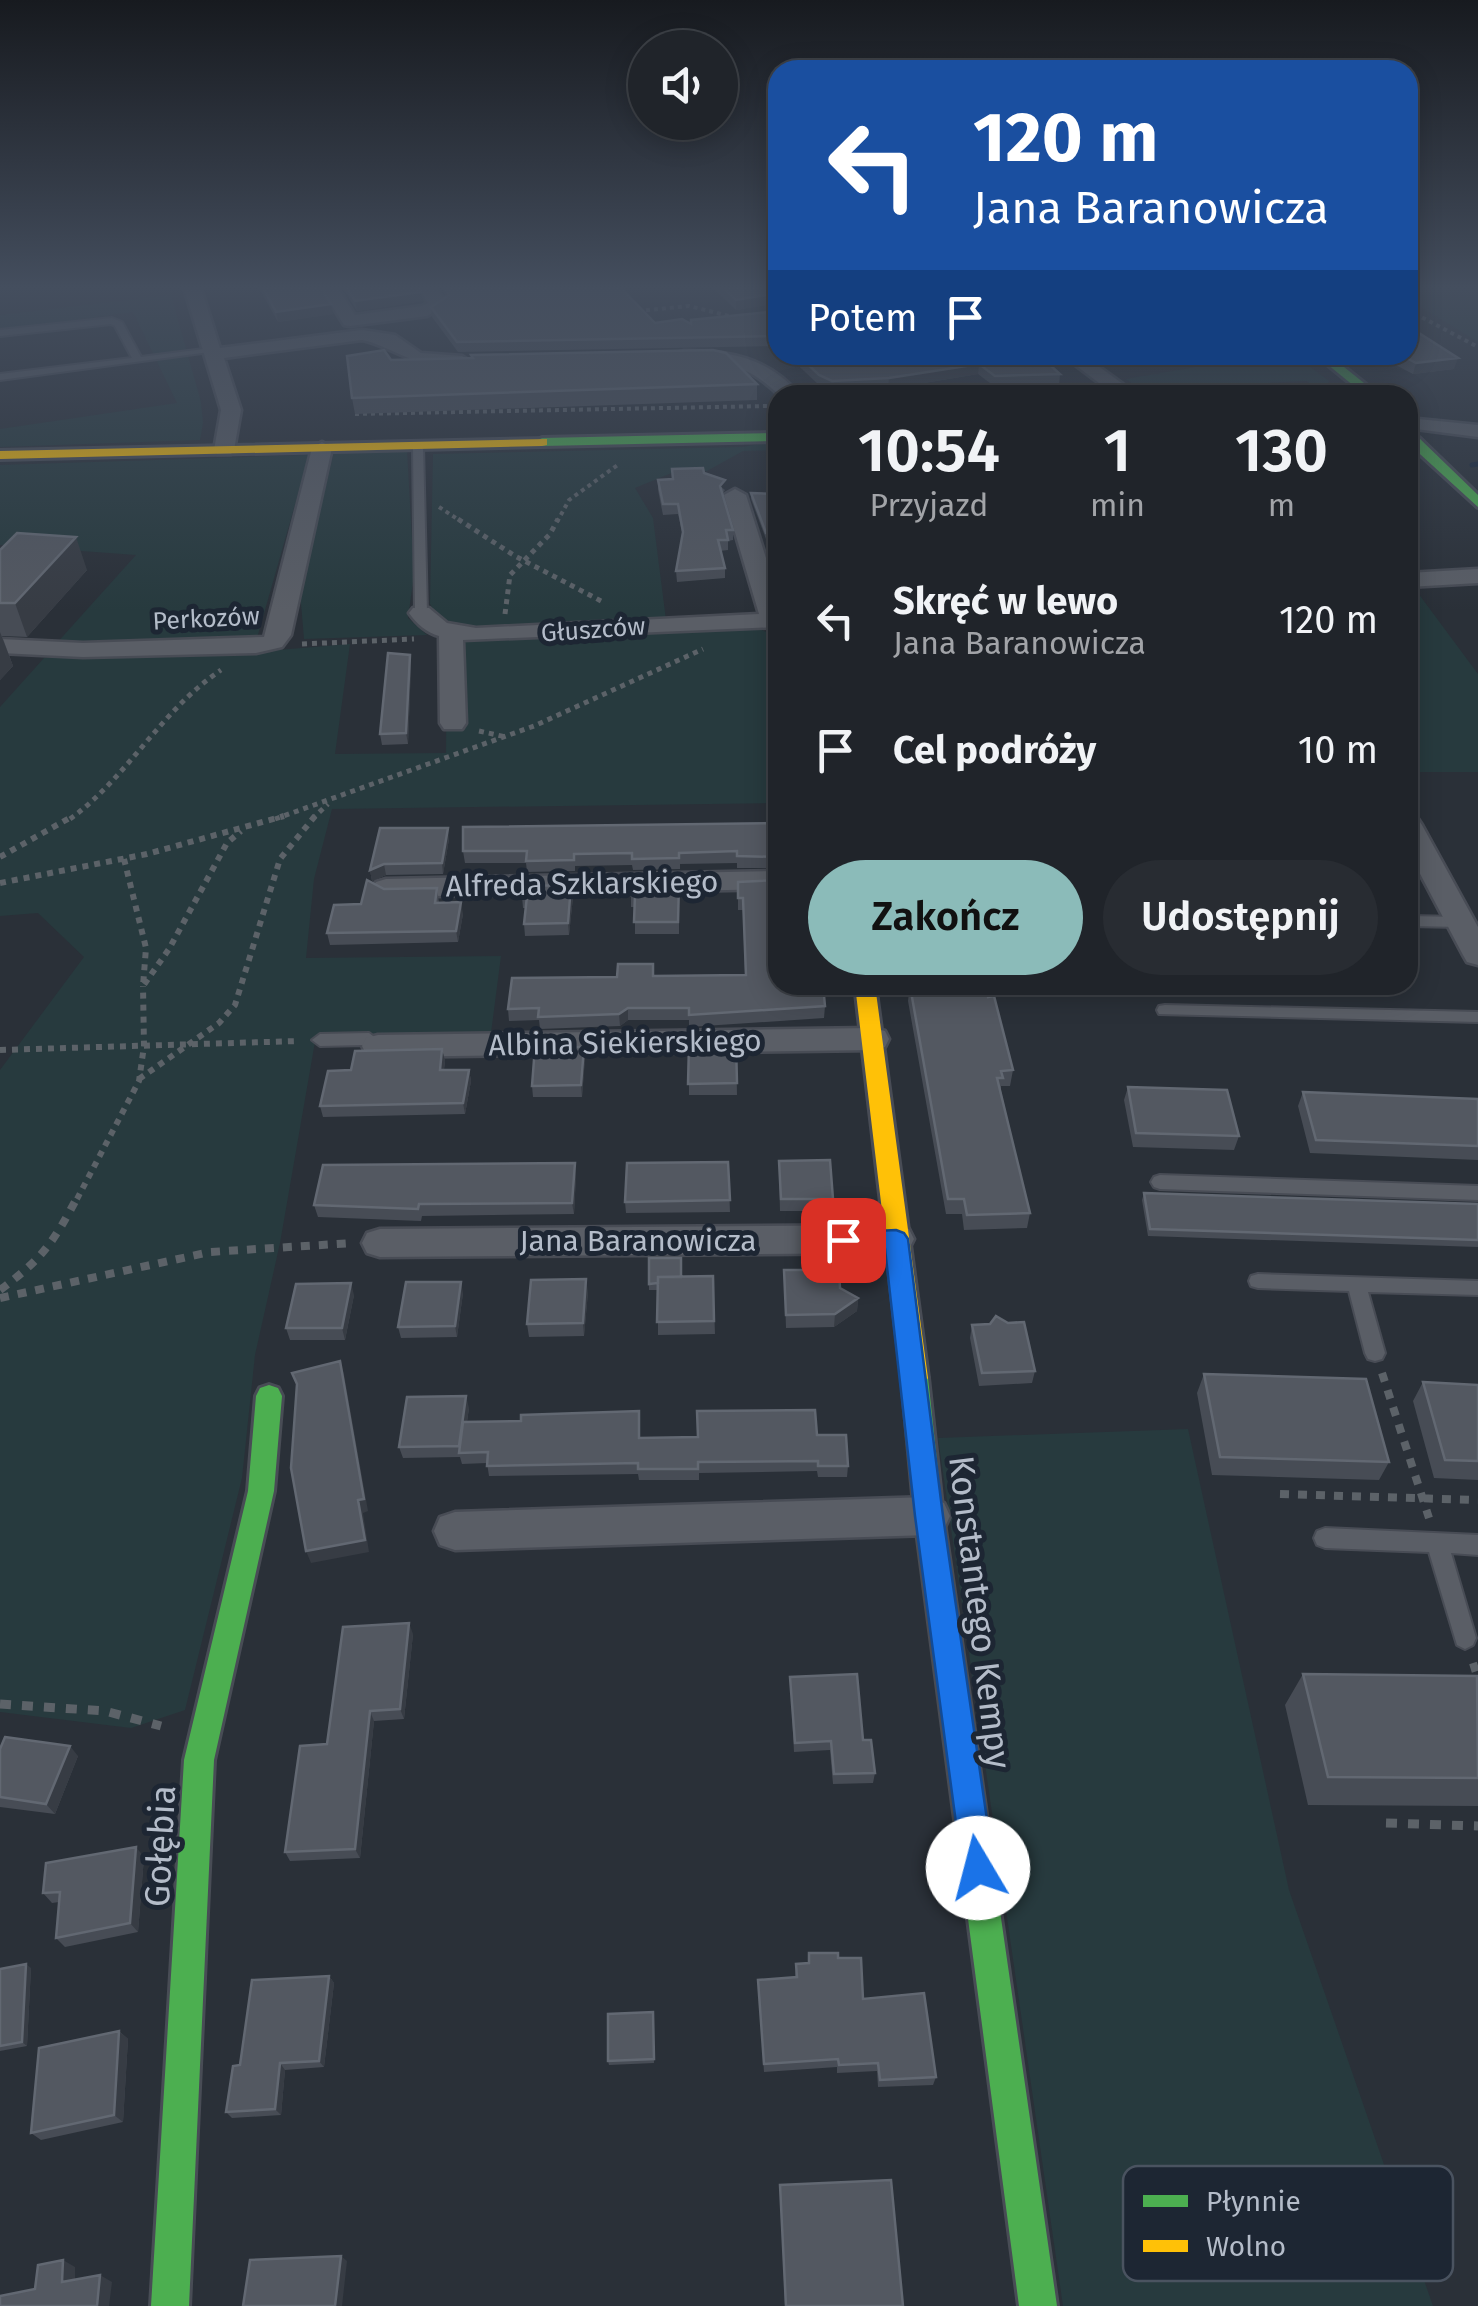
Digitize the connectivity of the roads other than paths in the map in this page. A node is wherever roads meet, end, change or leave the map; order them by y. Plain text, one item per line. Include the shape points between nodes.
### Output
1 (227, 396) edge
2 (1478, 432) edge
3 (768, 436) edge
4 (1418, 436) edge
5 (1418, 444) edge
6 (418, 446) junction
7 (322, 448) junction
8 (224, 450) junction
9 (0, 455) edge
10 (735, 495) dead end
11 (1478, 504) edge
12 (1478, 576) edge
13 (1418, 579) edge
14 (768, 598) edge
15 (421, 612) joint
16 (768, 620) edge
17 (450, 635) junction
18 (0, 646) edge
19 (453, 723) dead end
20 (1418, 843) edge
21 (768, 880) edge
22 (386, 888) edge
23 (1418, 921) edge
24 (1461, 922) junction
25 (1478, 955) edge
26 (867, 995) edge
27 (1165, 1010) dead end
28 (1478, 1017) edge
29 (872, 1039) junction
30 (320, 1040) road end
31 (378, 1046) joint
32 (1160, 1182) dead end
33 (1478, 1194) edge
34 (896, 1239) junction
35 (380, 1243) road end
36 (1258, 1281) dead end
37 (1356, 1284) junction
38 (1478, 1288) edge
39 (1375, 1353) road end
40 (269, 1396) dead end
41 (929, 1516) junction
42 (455, 1531) dead end
43 (1325, 1538) dead end
44 (1437, 1543) junction
45 (1478, 1545) edge
46 (1465, 1638) dead end
47 (170, 2306) edge
48 (1038, 2306) edge

1 - 8 street via 232,410
2 - 4 street
3 - 6 street
5 - 11 street
6 - 7 street
6 - 15 lane
7 - 8 street
7 - 18 street, Perkozów via 277,639 249,647
8 - 9 street
10 - 14 street, Głuszców
12 - 13 street
15 - 17 street
16 - 17 street, Głuszców
17 - 19 street
20 - 24 street
21 - 22 street, Alfreda Szklarskiego
23 - 24 lane
24 - 25 street
26 - 29 street, Konstantego Kempy
27 - 28 lane
29 - 31 street, Albina Siekierskiego
29 - 34 street, Konstantego Kempy
30 - 31 lane via 368,1039
32 - 33 lane
34 - 35 street, Jana Baranowicza
34 - 41 street, Konstantego Kempy
36 - 37 lane
37 - 38 lane
37 - 39 lane
40 - 47 street, Gołębia via 261,1490 199,1760
41 - 42 street
41 - 48 street, Konstantego Kempy
43 - 44 lane
44 - 45 lane
44 - 46 lane

